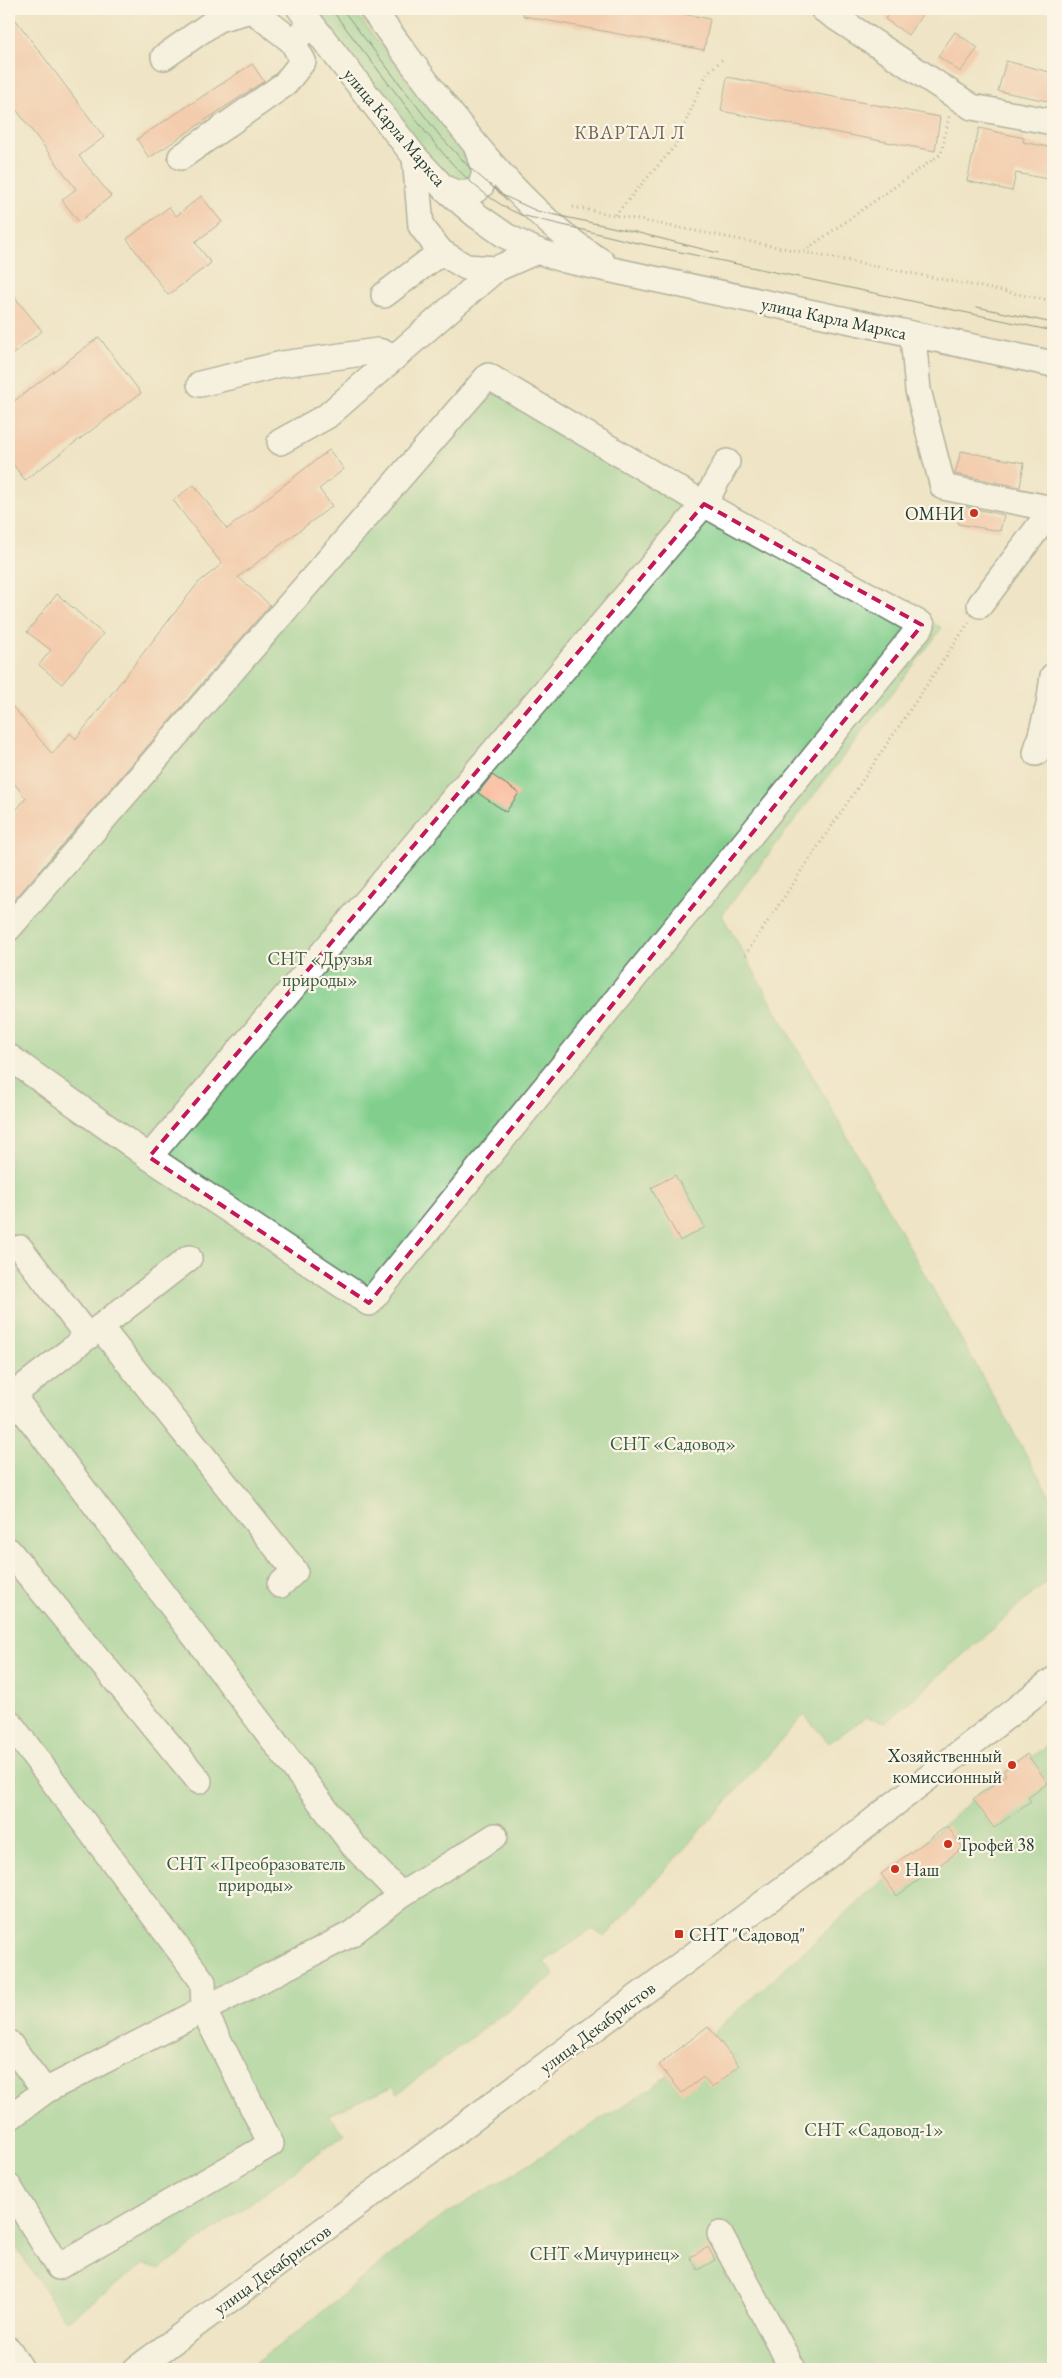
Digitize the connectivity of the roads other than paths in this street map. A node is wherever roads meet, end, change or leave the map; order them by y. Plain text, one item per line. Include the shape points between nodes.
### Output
1 (372, 9) edge
2 (823, 9) edge
3 (251, 10) edge
4 (306, 17) edge
5 (292, 41) junction
6 (164, 57) dead end
7 (1053, 122) edge
8 (467, 131) junction
9 (182, 157) dead end
10 (415, 157) junction
11 (443, 187) junction
12 (537, 251) junction
13 (441, 252) junction
14 (496, 269) junction
15 (615, 270) junction
16 (384, 295) dead end
17 (913, 336) junction
18 (396, 356) junction
19 (1053, 364) edge
20 (200, 384) dead end
21 (280, 442) dead end
22 (728, 462) dead end
23 (704, 504) junction
24 (1053, 508) edge
25 (980, 605) road end
26 (1053, 676) edge
27 (1036, 753) dead end
28 (9, 928) edge
29 (9, 1057) edge
30 (149, 1157) junction
31 (20, 1248) dead end
32 (189, 1258) dead end
33 (94, 1332) junction
34 (10, 1397) edge
35 (9, 1551) edge
36 (280, 1585) dead end
37 (1053, 1680) edge
38 (9, 1722) edge
39 (199, 1781) dead end
40 (495, 1836) dead end
41 (401, 1895) junction
42 (204, 2012) junction
43 (9, 2043) edge
44 (45, 2091) junction
45 (9, 2118) edge
46 (9, 2187) edge
47 (720, 2234) dead end
48 (9, 2350) edge
49 (21, 2369) edge
50 (136, 2369) edge
51 (793, 2369) edge

1 - 8 street, улица Карла Маркса
2 - 7 street via 972,107
3 - 5 street
3 - 6 street via 218,19
4 - 5 street
4 - 10 street, улица Карла Маркса
5 - 9 street via 303,61 285,84
8 - 11 street via 482,159 484,180 479,188 464,194
8 - 15 street, улица Карла Маркса via 517,192 559,232
10 - 11 street, улица Карла Маркса
10 - 13 street via 421,226
11 - 12 street, улица Карла Маркса via 489,225
12 - 14 street
12 - 15 street, улица Карла Маркса
13 - 14 street via 466,267
13 - 16 street
14 - 18 street
15 - 17 street, улица Карла Маркса
17 - 19 street, улица Карла Маркса
17 - 24 street via 918,390 943,487
18 - 20 street via 378,351 282,364
18 - 21 street via 327,416
22 - 23 street
23 - 28 street via 488,376
23 - 30 street
23 - 30 street via 922,625 369,1303
24 - 25 street
26 - 27 street
29 - 30 street
31 - 33 street
32 - 33 street
33 - 34 street
33 - 36 street via 295,1571
34 - 41 street via 352,1844
35 - 39 street
37 - 50 street, улица Декабристов via 842,1845
38 - 42 street via 203,1982
40 - 41 street
41 - 42 street via 351,1934
42 - 44 street
42 - 46 street via 271,2144 58,2267
43 - 44 street
44 - 45 street
47 - 51 street
48 - 49 street

